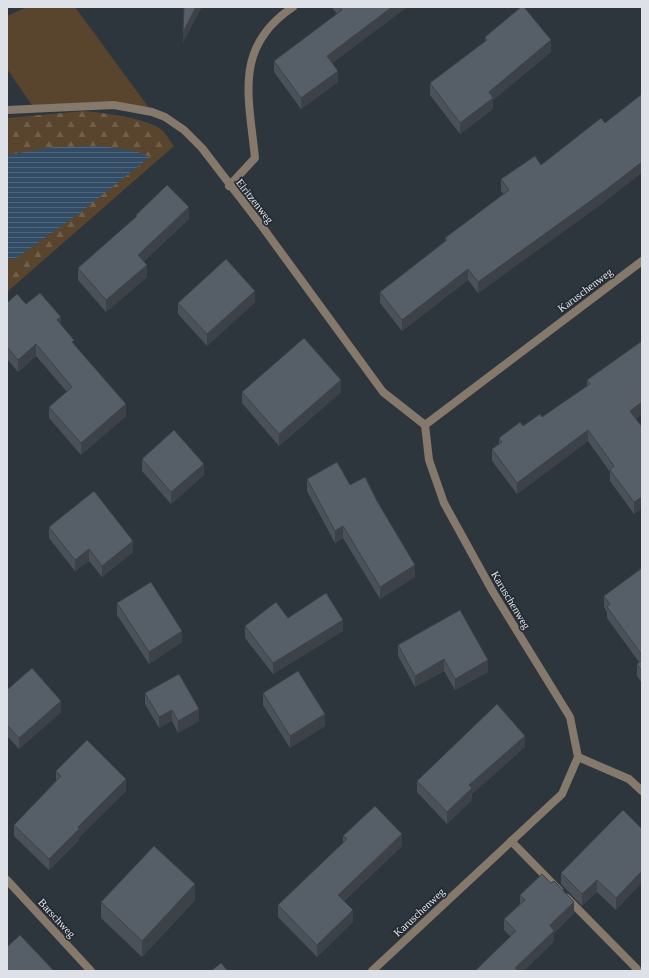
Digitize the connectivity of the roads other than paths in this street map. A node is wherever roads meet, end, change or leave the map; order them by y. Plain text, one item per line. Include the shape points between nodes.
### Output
1 (293, 7) edge
2 (7, 110) edge
3 (229, 186) junction
4 (642, 261) edge
5 (425, 425) junction
6 (578, 757) junction
7 (642, 791) edge
8 (511, 841) junction
9 (7, 880) edge
10 (637, 969) dead end
11 (91, 971) edge
12 (372, 971) edge

1 - 3 street via 281,15 258,41 249,64 248,88 255,158
2 - 3 street, Elritzenweg via 114,105 152,112 165,117 184,130 202,148
3 - 5 street, Elritzenweg via 383,392
4 - 5 street, Karuschenweg
5 - 6 street, Karuschenweg via 429,460 444,503 493,592 570,717
6 - 7 street via 629,779
6 - 8 street, Karuschenweg via 562,794
8 - 10 street
8 - 12 street, Karuschenweg
9 - 11 street, Barschweg

